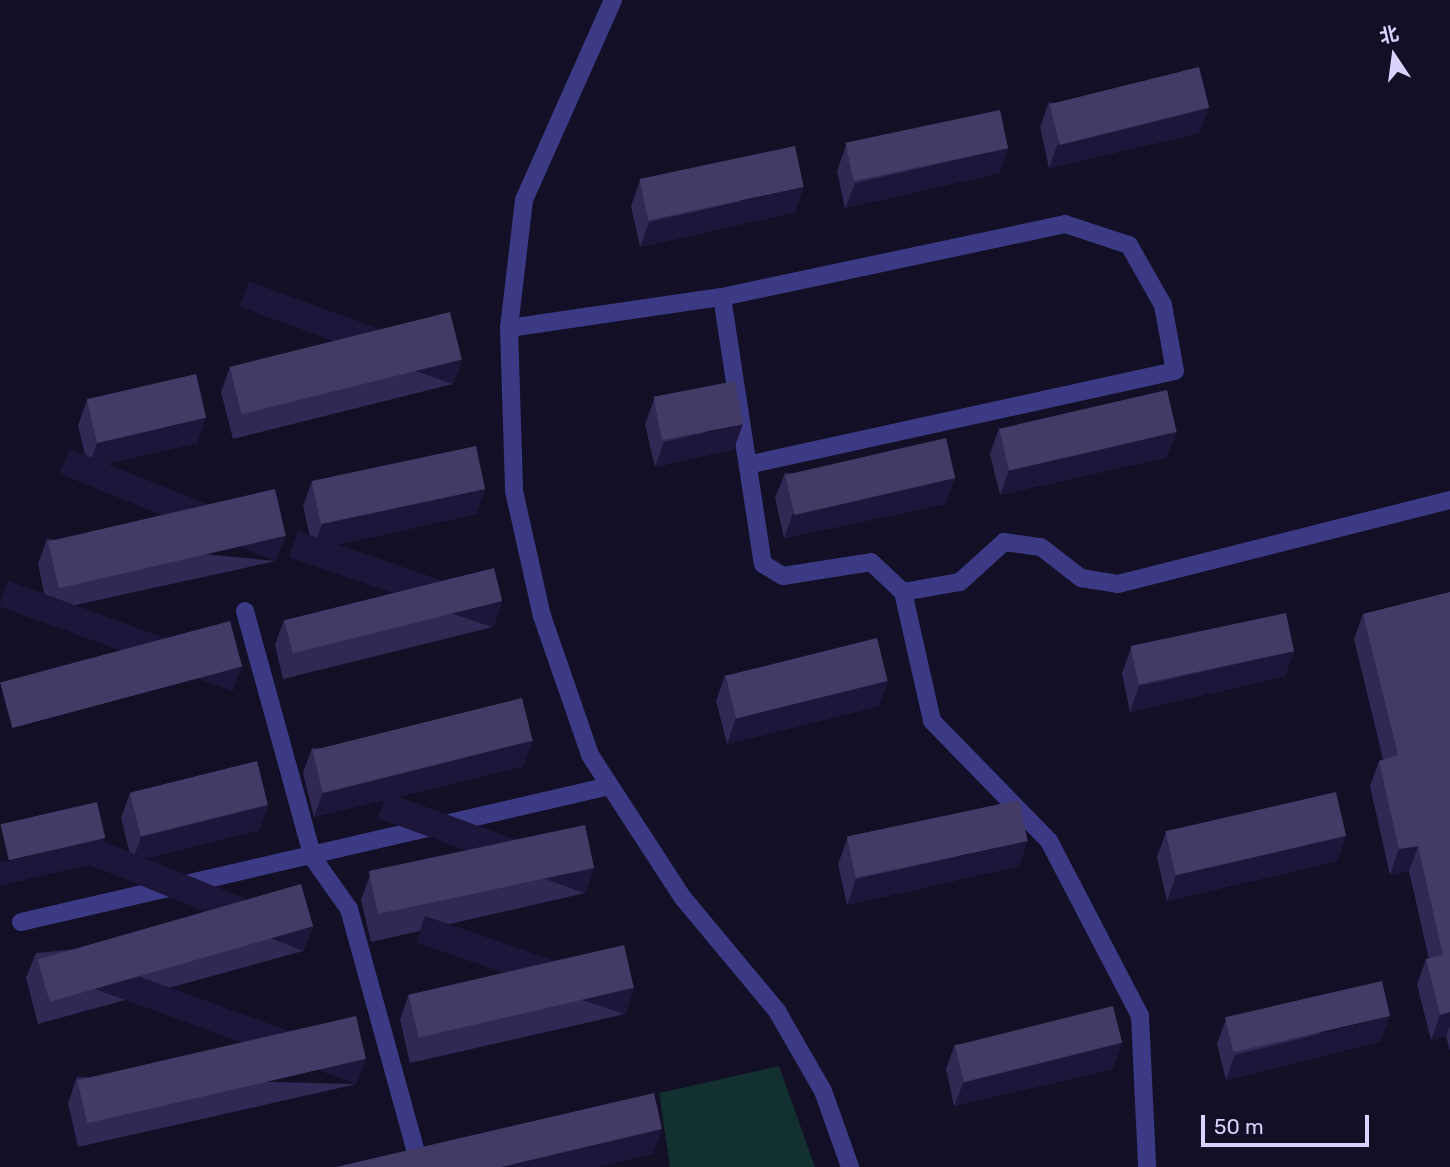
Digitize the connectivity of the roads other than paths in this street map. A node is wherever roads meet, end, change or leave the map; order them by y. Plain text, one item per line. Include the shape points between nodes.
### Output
1 (613, 0) edge
2 (722, 296) junction
3 (509, 328) junction
4 (748, 465) junction
5 (1450, 500) edge
6 (903, 592) junction
7 (245, 611) dead end
8 (610, 786) junction
9 (313, 858) junction
10 (21, 922) dead end
11 (416, 1153) edge
12 (850, 1167) edge
13 (1147, 1167) edge

1 - 3 street via 524,200
2 - 3 street
2 - 4 street
2 - 4 street via 1065,224 1129,245 1163,305 1175,372
3 - 8 street via 514,491 542,616 590,755
4 - 6 street via 763,564 783,576 871,562
5 - 6 street via 1118,584 1081,578 1041,547 1004,542 960,582
6 - 13 street via 907,631 932,721 1049,841 1140,1016
7 - 9 street
8 - 9 street
8 - 12 street via 683,898 777,1011 823,1091
9 - 10 street
9 - 11 street via 349,909

